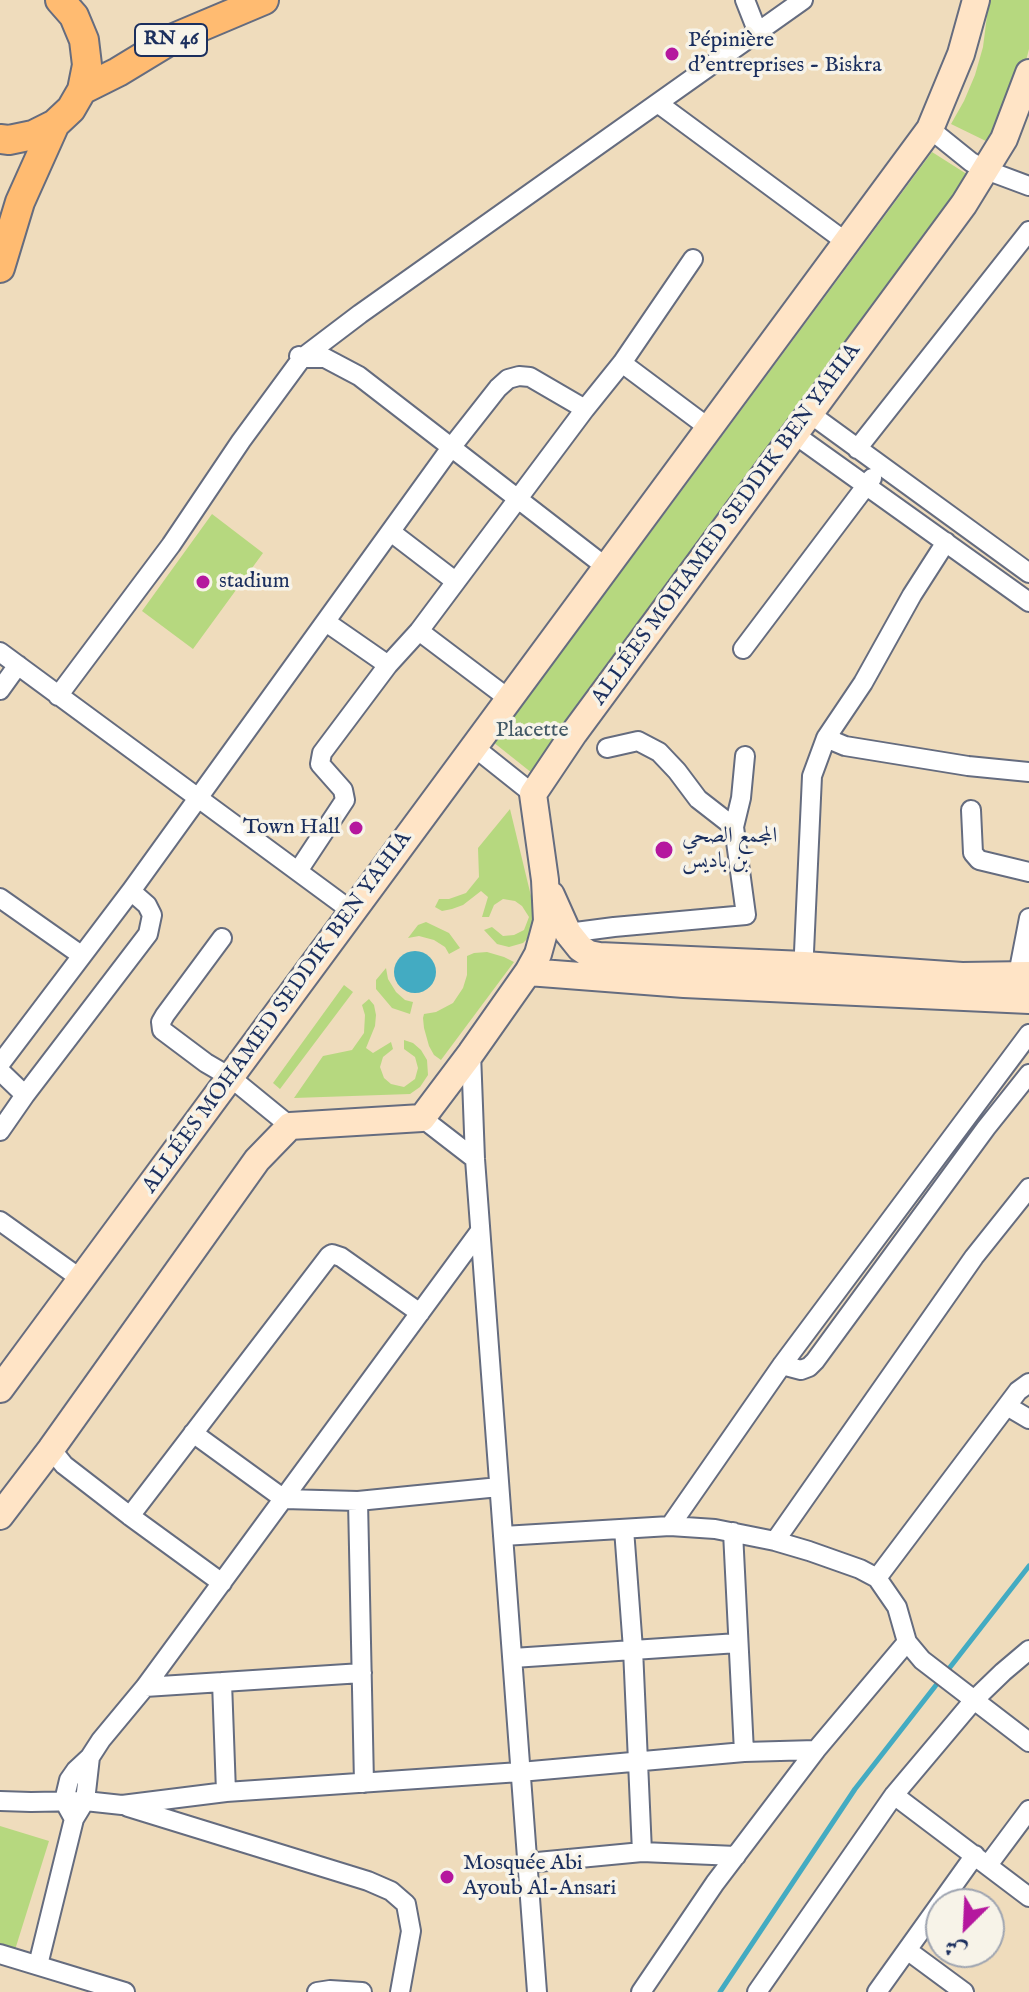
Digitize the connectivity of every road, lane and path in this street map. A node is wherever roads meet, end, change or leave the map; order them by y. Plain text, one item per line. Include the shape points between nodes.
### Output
1 (60, 0) edge
2 (264, 0) edge
3 (745, 0) edge
4 (803, 0) edge
5 (976, 0) edge
6 (758, 33) junction
7 (1029, 73) edge
8 (82, 90) junction
9 (659, 104) junction
10 (55, 124) junction
11 (930, 129) junction
12 (0, 139) edge
13 (986, 170) junction
14 (1029, 186) edge
15 (1029, 231) edge
16 (846, 242) junction
17 (693, 259) dead end
18 (0, 268) edge
19 (298, 354) junction
20 (622, 363) junction
21 (585, 409) junction
22 (802, 423) junction
23 (709, 428) junction
24 (450, 449) junction
25 (857, 449) junction
26 (882, 467) junction
27 (866, 485) junction
28 (518, 499) junction
29 (391, 532) junction
30 (946, 542) junction
31 (606, 567) junction
32 (1029, 573) edge
33 (455, 581) junction
34 (1029, 602) edge
35 (326, 622) junction
36 (419, 631) junction
37 (743, 649) dead end
38 (0, 652) edge
39 (18, 665) junction
40 (388, 665) junction
41 (0, 690) edge
42 (58, 696) junction
43 (509, 699) junction
44 (826, 738) junction
45 (474, 747) junction
46 (607, 748) dead end
47 (745, 756) dead end
48 (1029, 772) edge
49 (533, 794) junction
50 (197, 798) junction
51 (971, 810) dead end
52 (734, 827) junction
53 (298, 871) junction
54 (1029, 872) edge
55 (545, 880) junction
56 (131, 891) junction
57 (0, 898) edge
58 (353, 912) junction
59 (1029, 918) edge
60 (568, 933) junction
61 (222, 938) dead end
62 (81, 955) junction
63 (528, 972) junction
64 (803, 977) junction
65 (1022, 987) edge
66 (1029, 1034) edge
67 (471, 1053) junction
68 (0, 1064) edge
69 (1006, 1065) junction
70 (0, 1071) edge
71 (230, 1077) junction
72 (1028, 1078) edge
73 (25, 1095) junction
74 (422, 1118) junction
75 (290, 1126) junction
76 (0, 1131) edge
77 (475, 1159) junction
78 (1029, 1188) edge
79 (1, 1224) edge
80 (480, 1231) junction
81 (81, 1279) junction
82 (420, 1313) junction
83 (782, 1365) junction
84 (1029, 1383) edge
85 (0, 1389) edge
86 (1007, 1406) junction
87 (1029, 1419) edge
88 (193, 1433) junction
89 (51, 1449) junction
90 (499, 1487) junction
91 (284, 1499) junction
92 (358, 1501) junction
93 (0, 1516) edge
94 (130, 1516) junction
95 (670, 1526) junction
96 (624, 1529) junction
97 (733, 1532) junction
98 (503, 1536) junction
99 (775, 1541) junction
100 (877, 1578) junction
101 (222, 1583) junction
102 (907, 1642) junction
103 (738, 1643) junction
104 (633, 1649) junction
105 (1029, 1650) edge
106 (513, 1658) junction
107 (362, 1673) junction
108 (222, 1682) junction
109 (145, 1687) junction
110 (974, 1700) junction
111 (1029, 1742) edge
112 (816, 1750) junction
113 (744, 1752) junction
114 (90, 1757) junction
115 (638, 1762) junction
116 (520, 1772) junction
117 (364, 1783) junction
118 (226, 1792) junction
119 (894, 1795) junction
120 (0, 1801) edge
121 (64, 1801) junction
122 (85, 1801) junction
123 (122, 1805) junction
124 (1029, 1810) edge
125 (74, 1819) junction
126 (642, 1852) junction
127 (736, 1856) junction
128 (981, 1860) junction
129 (527, 1863) junction
130 (1029, 1897) edge
131 (907, 1950) junction
132 (0, 1954) edge
133 (38, 1965) junction
134 (125, 1992) edge
135 (317, 1992) edge
136 (362, 1992) edge
137 (400, 1992) edge
138 (537, 1992) edge
139 (641, 1992) edge
140 (757, 1992) edge
141 (877, 1992) edge
142 (964, 1992) edge

1 - 8 main road via 84,40
2 - 8 main road, RN 46 via 174,38
3 - 6 street
4 - 6 street
5 - 11 street, ALLÉES MOHAMED SEDDIK BEN YAHIA via 961,54
6 - 9 street
7 - 13 street, ALLÉES MOHAMED SEDDIK BEN YAHIA
8 - 10 main road
9 - 16 street
9 - 19 street
10 - 12 main road via 33,135
10 - 18 main road via 20,202
11 - 13 street
11 - 16 street, ALLÉES MOHAMED SEDDIK BEN YAHIA
13 - 14 street
13 - 22 street, ALLÉES MOHAMED SEDDIK BEN YAHIA
15 - 25 street
16 - 23 street, ALLÉES MOHAMED SEDDIK BEN YAHIA
17 - 20 street
19 - 24 street via 325,358 359,376
19 - 42 street via 171,545
20 - 21 street
20 - 23 street
21 - 24 street via 530,377 508,379
21 - 28 street
22 - 25 street
22 - 27 street
22 - 49 street, ALLÉES MOHAMED SEDDIK BEN YAHIA
23 - 31 street, ALLÉES MOHAMED SEDDIK BEN YAHIA
24 - 28 street
24 - 29 street
25 - 26 street
26 - 27 street
26 - 32 street
27 - 30 street
27 - 37 street
28 - 31 street
28 - 33 street
29 - 33 street
29 - 35 street
30 - 34 street
30 - 44 street
31 - 43 street, ALLÉES MOHAMED SEDDIK BEN YAHIA
33 - 36 street
35 - 40 street
35 - 50 street
36 - 40 street
36 - 43 street
38 - 39 street
39 - 41 street
39 - 42 street
40 - 53 street via 322,753 320,764 343,790 345,800
42 - 50 street
43 - 45 street, ALLÉES MOHAMED SEDDIK BEN YAHIA
44 - 48 street via 952,764
44 - 64 street via 812,776
45 - 49 street
45 - 58 street, ALLÉES MOHAMED SEDDIK BEN YAHIA
46 - 52 street via 638,741 659,752 698,799
47 - 52 street
49 - 55 street
50 - 53 street
50 - 56 street
51 - 54 street via 973,853 979,860
52 - 60 street via 746,915
53 - 58 street
55 - 60 street
55 - 63 street via 547,921
56 - 62 street
56 - 73 street via 152,915 148,934
57 - 62 street
58 - 71 street, ALLÉES MOHAMED SEDDIK BEN YAHIA
59 - 65 street
60 - 64 street via 580,948 599,956
61 - 71 street via 161,1025
62 - 68 street
63 - 64 street via 684,984
63 - 67 street
64 - 65 street
66 - 69 street
67 - 74 street
67 - 77 street
69 - 72 street
69 - 83 street
70 - 73 street
71 - 75 street
71 - 81 street, ALLÉES MOHAMED SEDDIK BEN YAHIA
72 - 83 street via 815,1361 801,1370
73 - 76 street
74 - 75 street
74 - 77 street
75 - 89 street via 257,1160
77 - 80 street
78 - 99 street via 974,1257
79 - 81 street
80 - 82 street
80 - 90 street
81 - 85 street, ALLÉES MOHAMED SEDDIK BEN YAHIA
82 - 88 street via 332,1254
82 - 91 street
83 - 95 street
84 - 86 street
86 - 87 street
86 - 100 street
88 - 91 street
88 - 94 street
89 - 93 street
89 - 94 street
90 - 92 street
90 - 98 street
91 - 92 street
91 - 101 street
92 - 107 street
94 - 101 street
95 - 96 street
95 - 97 street
96 - 98 street
96 - 104 street
97 - 99 street
97 - 103 street
98 - 106 street
99 - 100 street
100 - 102 street via 897,1607
101 - 109 street
102 - 110 street
102 - 112 street
103 - 104 street
103 - 113 street
104 - 106 street
104 - 115 street
105 - 110 street
106 - 116 street
107 - 108 street
107 - 117 street
108 - 109 street
108 - 118 street
109 - 114 street
110 - 111 street
110 - 119 street
112 - 113 street
112 - 127 street
113 - 115 street
114 - 121 street via 69,1780
114 - 122 street
115 - 116 street
115 - 126 street
116 - 117 street
116 - 129 street
117 - 118 street
118 - 123 street
119 - 128 street
119 - 140 street
120 - 121 street
121 - 122 street
121 - 125 street
122 - 123 street
122 - 125 street
123 - 137 street via 391,1891 406,1904 411,1931
124 - 128 street
125 - 133 street
126 - 127 street
126 - 129 street
127 - 139 street
128 - 130 street
128 - 131 street
129 - 138 street
131 - 141 street
131 - 142 street
132 - 133 street
133 - 134 street
135 - 136 street

